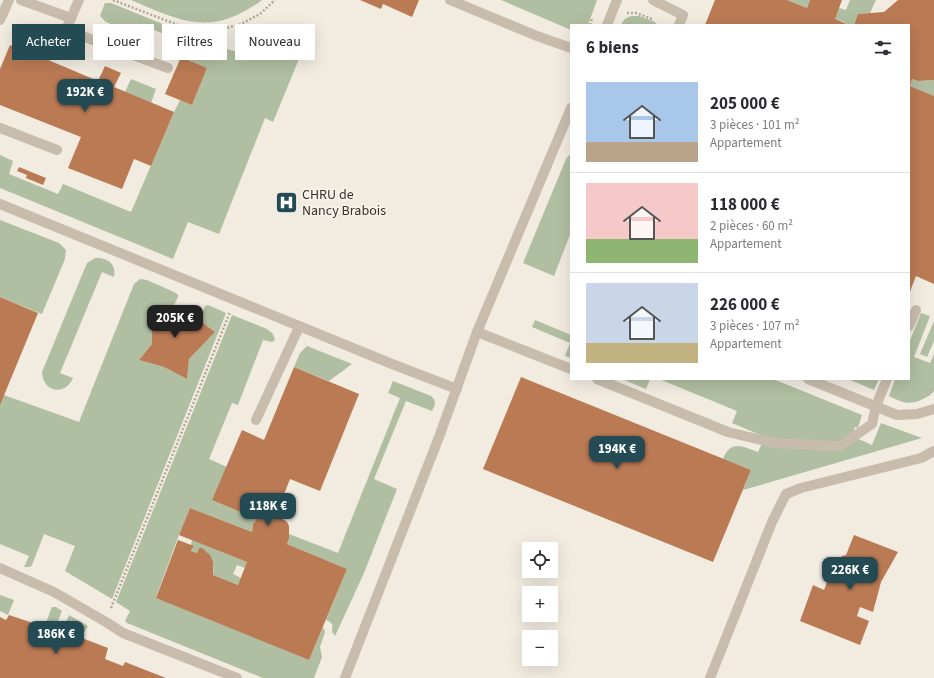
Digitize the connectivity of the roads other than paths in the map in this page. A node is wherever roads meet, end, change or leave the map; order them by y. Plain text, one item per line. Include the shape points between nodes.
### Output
1 (9, 0) edge
2 (21, 0) edge
3 (79, 0) edge
4 (450, 0) edge
5 (617, 0) edge
6 (653, 0) edge
7 (71, 18) junction
8 (0, 20) edge
9 (607, 24) edge
10 (679, 24) edge
11 (570, 48) edge
12 (168, 68) dead end
13 (570, 113) edge
14 (568, 123) edge
15 (0, 128) edge
16 (57, 150) dead end
17 (0, 204) edge
18 (916, 310) dead end
19 (910, 324) edge
20 (299, 326) junction
21 (477, 332) junction
22 (570, 369) edge
23 (599, 380) edge
24 (811, 380) edge
25 (887, 380) edge
26 (457, 389) junction
27 (876, 406) junction
28 (934, 408) edge
29 (256, 420) dead end
30 (934, 451) edge
31 (0, 568) edge
32 (237, 678) edge
33 (345, 678) edge
34 (710, 678) edge

1 - 8 lane
2 - 7 lane
3 - 7 lane
4 - 11 lane
5 - 9 lane
6 - 10 lane via 683,15
7 - 12 lane via 66,30
13 - 14 lane
14 - 21 lane
15 - 16 lane
17 - 20 lane
18 - 19 lane
20 - 26 lane
20 - 29 lane
21 - 22 lane
21 - 26 lane
23 - 27 lane via 728,432 774,443 840,446 872,424
24 - 27 lane
25 - 27 lane
26 - 33 lane
27 - 28 lane via 897,415 917,414
30 - 34 lane via 920,458 786,494 772,522
31 - 32 lane via 54,592 123,633

